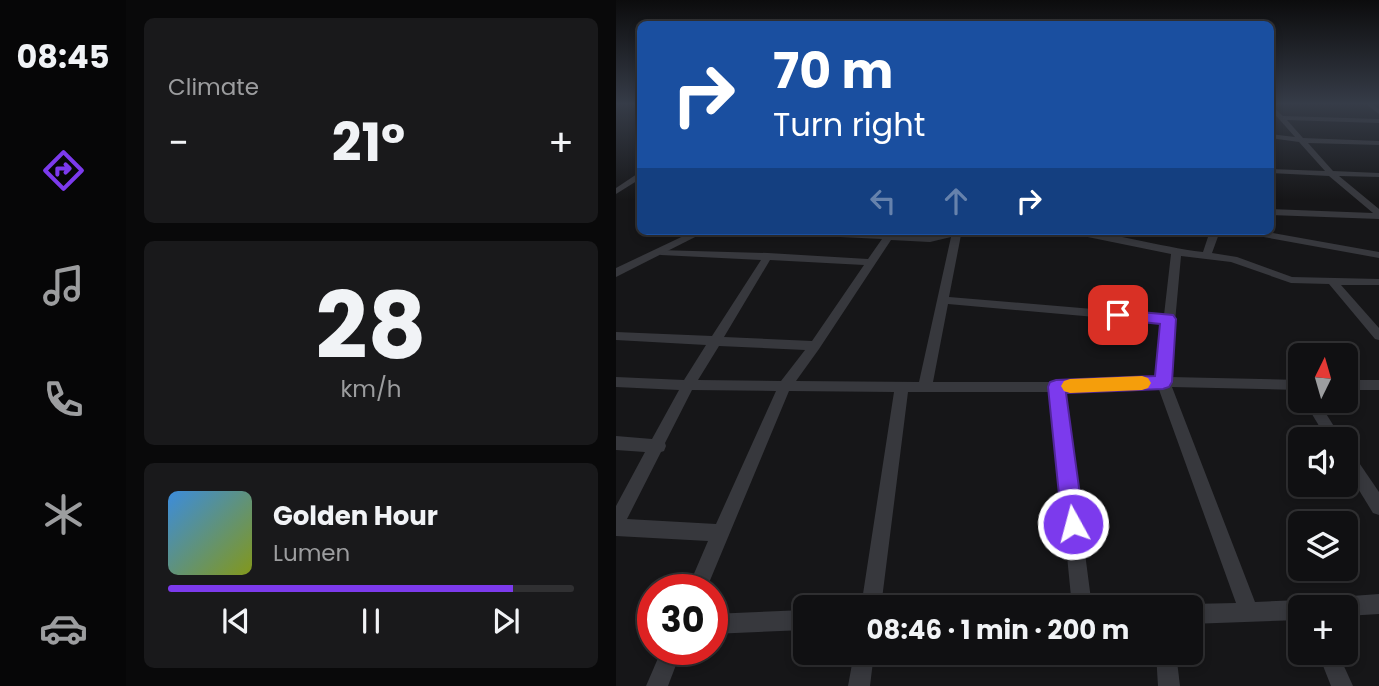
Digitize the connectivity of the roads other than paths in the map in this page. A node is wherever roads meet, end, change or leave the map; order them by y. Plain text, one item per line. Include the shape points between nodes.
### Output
1 (1274, 136) edge
2 (1300, 138) junction
3 (1379, 143) edge
4 (1274, 170) edge
5 (1331, 173) junction
6 (1379, 175) edge
7 (637, 178) edge
8 (616, 192) edge
9 (1274, 212) edge
10 (1379, 215) edge
11 (694, 235) edge
12 (851, 235) edge
13 (930, 235) edge
14 (961, 235) edge
15 (1092, 235) edge
16 (1214, 235) edge
17 (1269, 235) edge
18 (888, 237) junction
19 (662, 252) junction
20 (1175, 252) junction
21 (1207, 255) junction
22 (1379, 255) edge
23 (768, 256) junction
24 (872, 262) junction
25 (616, 273) edge
26 (1333, 282) junction
27 (1379, 282) edge
28 (943, 300) junction
29 (1168, 319) junction
30 (616, 336) edge
31 (1379, 336) edge
32 (717, 341) junction
33 (815, 346) junction
34 (616, 382) edge
35 (1163, 382) junction
36 (688, 385) junction
37 (785, 385) junction
38 (1288, 385) edge
39 (1358, 385) edge
40 (1379, 385) edge
41 (925, 386) junction
42 (902, 387) junction
43 (1056, 387) junction
44 (616, 443) edge
45 (659, 446) junction
46 (1358, 475) edge
47 (1379, 507) edge
48 (616, 525) edge
49 (719, 533) junction
50 (702, 574) edge
51 (873, 595) edge
52 (1081, 595) edge
53 (1379, 604) edge
54 (1358, 606) edge
55 (1288, 610) edge
56 (1249, 612) junction
57 (1203, 614) edge
58 (793, 621) edge
59 (728, 623) edge
60 (665, 665) edge
61 (862, 665) edge
62 (1167, 665) edge
63 (1333, 665) edge
64 (657, 686) edge
65 (859, 686) edge
66 (1169, 686) edge
67 (1342, 686) edge

1 - 2 street
2 - 3 street
2 - 5 street
4 - 5 street
5 - 6 street
5 - 10 street
7 - 8 street
9 - 10 street
11 - 19 street
12 - 18 street
13 - 18 street
14 - 28 street
15 - 20 street
16 - 21 street
17 - 22 street
18 - 24 street
19 - 23 street
19 - 25 street
20 - 21 street
20 - 29 street
21 - 26 street via 1254,264 1287,279
23 - 24 street
23 - 32 street
24 - 33 street
26 - 27 street
26 - 31 street
28 - 29 street
28 - 41 street
29 - 35 street
30 - 32 street
32 - 33 street
32 - 36 street
33 - 37 street
34 - 36 street
35 - 38 street
35 - 43 street
35 - 56 street
36 - 37 street
36 - 45 street
37 - 42 street
37 - 49 street
39 - 40 street
41 - 42 street
41 - 43 street
42 - 51 street
43 - 52 street
44 - 45 street
45 - 48 street
46 - 47 street
48 - 49 street
49 - 50 street
53 - 54 street
55 - 56 street
56 - 57 street
58 - 59 street
60 - 64 street
61 - 65 street
62 - 66 street
63 - 67 street

